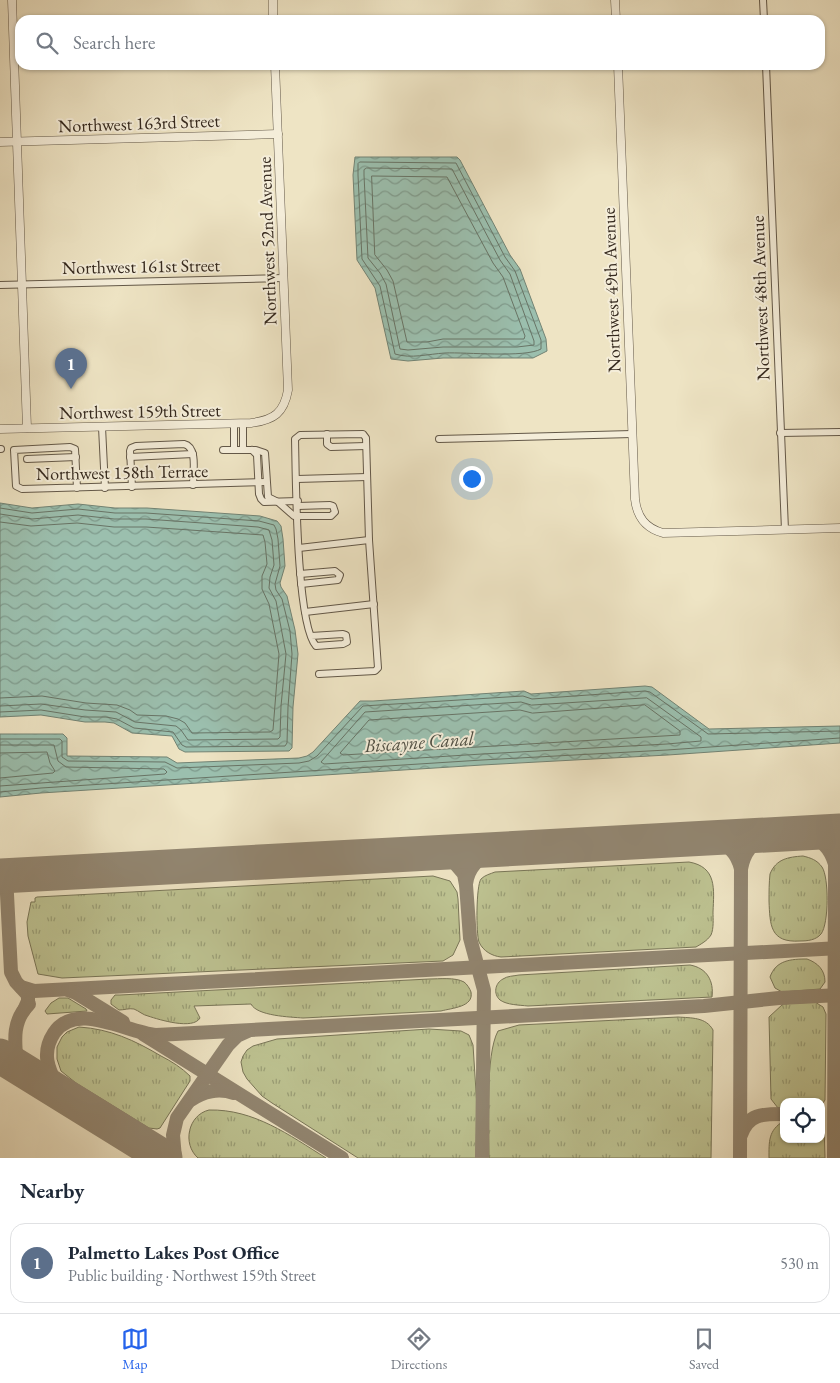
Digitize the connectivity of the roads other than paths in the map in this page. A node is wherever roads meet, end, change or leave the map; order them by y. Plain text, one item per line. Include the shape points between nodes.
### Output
1 (12, 0) edge
2 (273, 0) edge
3 (615, 0) edge
4 (763, 0) edge
5 (274, 15) edge
6 (616, 15) edge
7 (764, 15) edge
8 (275, 70) edge
9 (618, 70) edge
10 (766, 70) edge
11 (278, 134) junction
12 (17, 141) junction
13 (0, 142) edge
14 (284, 278) junction
15 (22, 284) junction
16 (0, 285) edge
17 (278, 413) joint
18 (234, 423) junction
19 (243, 423) junction
20 (102, 426) junction
21 (0, 428) edge
22 (28, 428) junction
23 (840, 432) edge
24 (780, 433) junction
25 (327, 434) junction
26 (632, 434) junction
27 (439, 439) dead end
28 (366, 446) junction
29 (223, 450) dead end
30 (234, 450) junction
31 (243, 450) junction
32 (252, 450) junction
33 (193, 454) junction
34 (130, 456) junction
35 (76, 457) junction
36 (27, 459) dead end
37 (367, 477) junction
38 (297, 479) junction
39 (259, 482) junction
40 (266, 482) junction
41 (193, 485) junction
42 (132, 487) junction
43 (77, 488) junction
44 (105, 488) junction
45 (278, 502) junction
46 (298, 503) junction
47 (298, 517) junction
48 (840, 528) edge
49 (785, 530) junction
50 (369, 540) junction
51 (299, 548) junction
52 (300, 574) junction
53 (301, 584) junction
54 (374, 604) junction
55 (305, 612) junction
56 (311, 636) junction
57 (319, 674) dead end

1 - 12 street
2 - 5 street
3 - 6 street
4 - 7 street
8 - 11 street, Northwest 52nd Avenue
9 - 26 street, Northwest 49th Avenue
10 - 24 street, Northwest 48th Avenue
11 - 12 street, Northwest 163rd Street
11 - 14 street, Northwest 52nd Avenue
12 - 13 street, Northwest 163rd Street
12 - 15 street
14 - 15 street, Northwest 161st Street
14 - 17 street, Northwest 52nd Avenue via 288,390
15 - 16 street, Northwest 161st Street
15 - 22 street
17 - 19 street, Northwest 159th Street via 263,422
18 - 19 street, Northwest 159th Street
18 - 20 street, Northwest 159th Street
18 - 30 street
19 - 31 street
20 - 22 street, Northwest 159th Street
20 - 44 street
21 - 22 street, Northwest 159th Street
23 - 24 street
24 - 49 street, Northwest 48th Avenue
25 - 28 street via 363,434
25 - 28 street via 327,444 331,447
25 - 38 street via 300,435 295,439
26 - 27 street
26 - 49 street, Northwest 49th Avenue via 635,499 642,522 648,527 663,533
28 - 37 street
29 - 30 street
30 - 31 street
31 - 32 street
32 - 39 street via 257,455
32 - 40 street via 261,450 265,454
33 - 34 street
33 - 34 street, Northwest 159th Street via 191,447 184,444 133,446
33 - 41 street
34 - 42 street
35 - 36 street
35 - 43 street
35 - 43 street, Northwest 158th Terrace via 75,449 70,447 14,450 18,488
37 - 38 street
37 - 50 street
38 - 46 street
39 - 40 street, Northwest 158th Terrace
39 - 41 street, Northwest 158th Terrace
39 - 45 street via 261,499
40 - 45 street via 268,497
41 - 42 street, Northwest 158th Terrace
42 - 44 street, Northwest 158th Terrace
43 - 44 street, Northwest 158th Terrace
45 - 46 street
45 - 47 street
46 - 47 street
46 - 47 street via 330,505 335,512 331,516
47 - 51 street
48 - 49 street
50 - 51 street
50 - 54 street
51 - 52 street
52 - 53 street
52 - 53 street via 335,570 340,575 338,580
53 - 55 street
54 - 55 street
54 - 57 street via 378,668 375,671
55 - 56 street
56 - 56 street via 316,646 343,644 348,639 343,634

